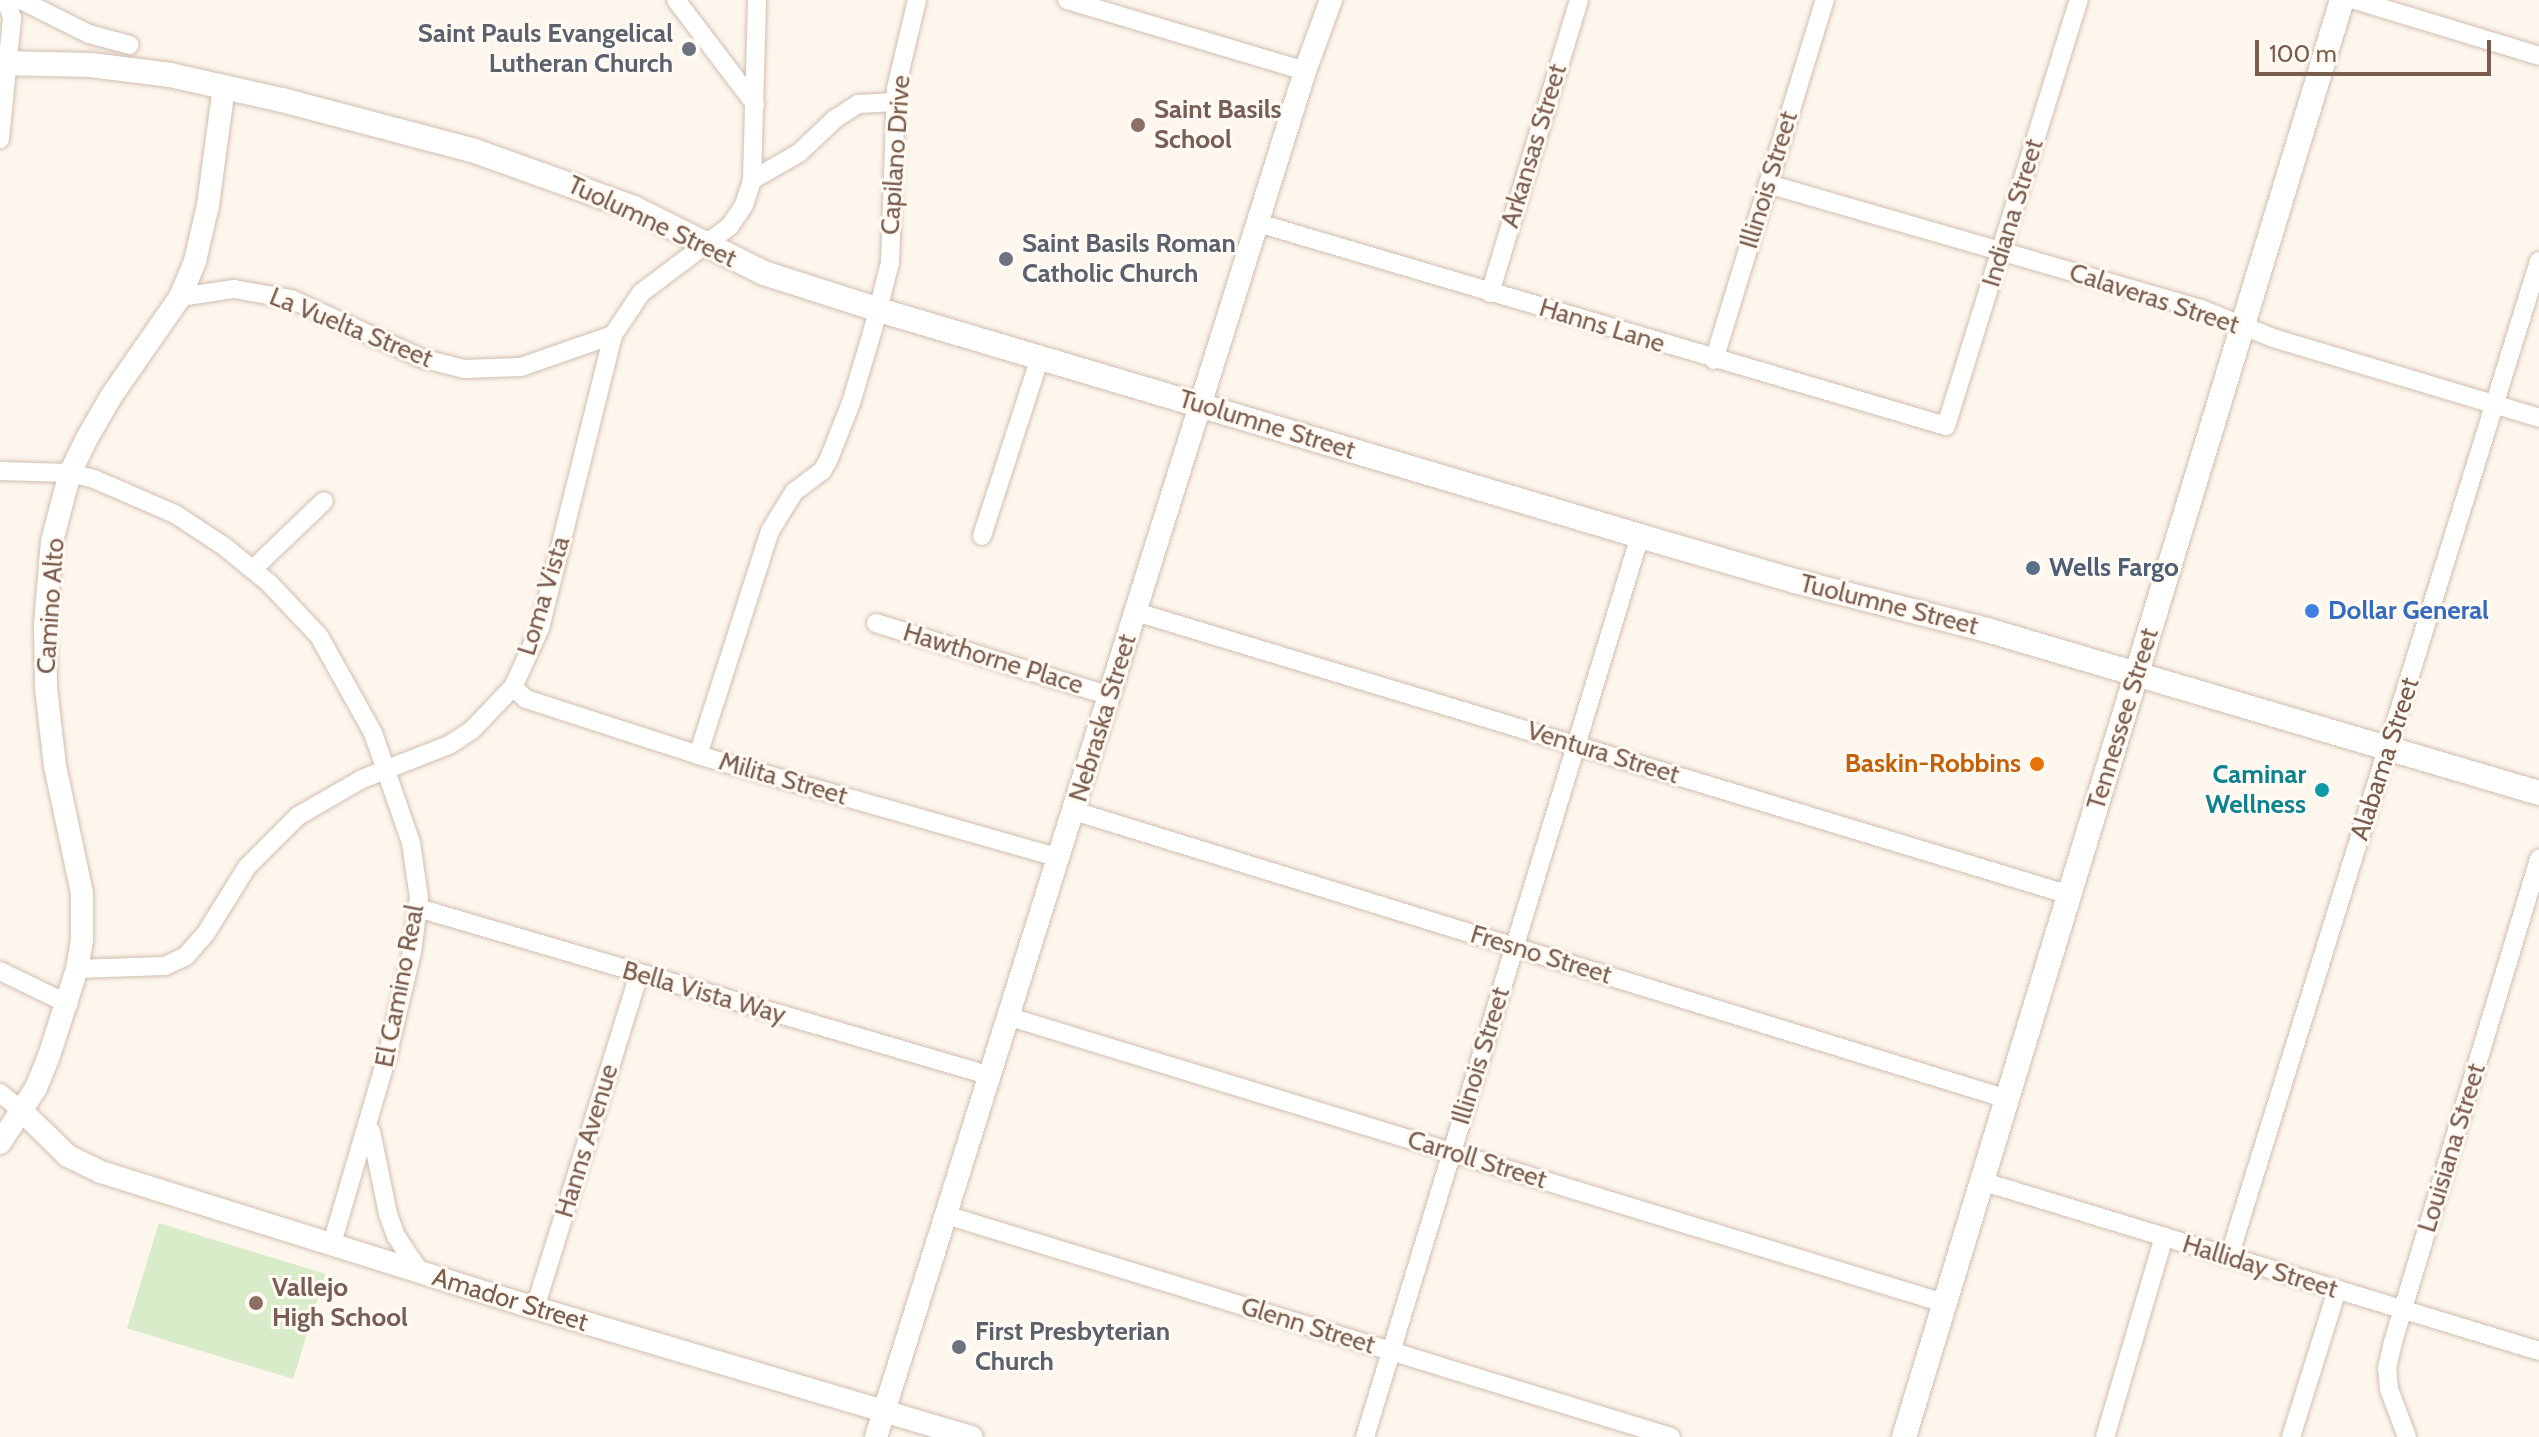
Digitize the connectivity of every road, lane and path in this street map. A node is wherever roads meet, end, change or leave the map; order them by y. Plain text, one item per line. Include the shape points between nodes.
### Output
1 (6, 0) edge
2 (21, 0) edge
3 (676, 0) edge
4 (757, 0) edge
5 (917, 0) edge
6 (1067, 0) edge
7 (1331, 0) edge
8 (1579, 0) edge
9 (1825, 0) edge
10 (2079, 0) edge
11 (2342, 0) edge
12 (2355, 0) edge
13 (130, 45) dead end
14 (2539, 56) edge
15 (4, 63) edge
16 (1305, 71) junction
17 (224, 87) junction
18 (896, 102) junction
19 (755, 104) junction
20 (0, 139) edge
21 (752, 180) junction
22 (1768, 184) junction
23 (1258, 223) junction
24 (706, 243) junction
25 (2001, 252) junction
26 (2539, 261) edge
27 (1490, 293) junction
28 (180, 297) junction
29 (879, 310) junction
30 (2242, 327) junction
31 (613, 335) junction
32 (1040, 358) junction
33 (1714, 360) junction
34 (2496, 405) junction
35 (1201, 406) junction
36 (2539, 418) edge
37 (1946, 426) joint
38 (0, 471) edge
39 (70, 473) junction
40 (324, 501) dead end
41 (982, 536) dead end
42 (1640, 536) junction
43 (253, 569) junction
44 (1136, 612) junction
45 (876, 623) dead end
46 (2136, 675) junction
47 (513, 687) junction
48 (1110, 696) junction
49 (1576, 745) junction
50 (2388, 749) junction
51 (698, 755) junction
52 (387, 770) junction
53 (2539, 793) edge
54 (1074, 811) junction
55 (1059, 858) junction
56 (2539, 859) edge
57 (2070, 895) junction
58 (418, 908) junction
59 (1514, 947) junction
60 (77, 969) junction
61 (0, 971) edge
62 (639, 975) junction
63 (68, 1004) junction
64 (1010, 1017) junction
65 (991, 1076) junction
66 (0, 1093) edge
67 (2007, 1099) junction
68 (22, 1111) junction
69 (370, 1124) junction
70 (0, 1143) edge
71 (1452, 1152) junction
72 (1981, 1181) junction
73 (946, 1215) junction
74 (2164, 1237) junction
75 (332, 1243) junction
76 (2229, 1257) junction
77 (420, 1272) junction
78 (2337, 1290) junction
79 (1944, 1303) junction
80 (535, 1308) junction
81 (2403, 1310) junction
82 (1391, 1351) junction
83 (2539, 1351) edge
84 (884, 1411) junction
85 (876, 1437) edge
86 (972, 1437) edge
87 (1365, 1437) edge
88 (1671, 1437) edge
89 (1904, 1437) edge
90 (2105, 1437) edge
91 (2291, 1437) edge
92 (2407, 1437) edge

1 - 15 street via 12,18
2 - 13 street via 89,34
3 - 19 street
4 - 19 street
5 - 18 street, Capilano Drive
6 - 16 street
7 - 16 street, Nebraska Street
8 - 27 street, Arkansas Street
9 - 22 street, Illinois Street
10 - 25 street, Indiana Street
11 - 30 main road, Tennessee Street
12 - 14 street
15 - 17 main road, Tuolumne Street via 119,68
15 - 20 street
16 - 23 street, Nebraska Street
17 - 24 main road, Tuolumne Street via 515,164 634,208
17 - 28 street, Camino Alto via 208,205
18 - 21 street via 858,104 799,153
18 - 29 street, Capilano Drive via 890,263
19 - 21 street
21 - 24 street, Loma Vista via 732,224
22 - 25 street, Calaveras Street
22 - 33 street, Illinois Street
23 - 27 street, Hanns Lane
23 - 35 street, Nebraska Street
24 - 29 main road, Tuolumne Street via 764,273
24 - 31 street, Loma Vista via 641,293
25 - 30 street, Calaveras Street via 2201,309
25 - 37 street, Indiana Street
26 - 34 street, Alabama Street
27 - 33 street, Hanns Lane
28 - 31 street, La Vuelta Street via 234,289 291,299 421,358 464,369 521,367
28 - 39 street, Camino Alto via 112,395
29 - 32 main road, Tuolumne Street
29 - 51 street, Capilano Drive via 828,461 794,492 770,531
30 - 34 street, Calaveras Street
30 - 46 main road, Tennessee Street
31 - 47 street, Loma Vista via 540,628
32 - 35 main road, Tuolumne Street
32 - 41 street
33 - 37 street, Hanns Lane
34 - 36 street, Calaveras Street
34 - 50 street, Alabama Street
35 - 42 main road, Tuolumne Street
35 - 44 street, Nebraska Street
38 - 39 street, El Camino Real
39 - 43 street, El Camino Real via 175,514
39 - 60 street, Camino Alto via 52,541 45,646 55,766 82,893
40 - 43 street
42 - 46 main road, Tuolumne Street
42 - 49 street, Illinois Street
43 - 52 street, El Camino Real via 319,636 353,691
44 - 48 street, Nebraska Street
44 - 49 street, Ventura Street
45 - 48 street, Hawthorne Place
46 - 50 main road, Tuolumne Street
46 - 57 main road, Tennessee Street
47 - 51 street, Milita Street via 526,699
47 - 52 street, Loma Vista via 472,730
48 - 54 street, Nebraska Street
49 - 57 street, Ventura Street
49 - 59 street, Illinois Street
50 - 53 main road, Tuolumne Street
50 - 76 street, Alabama Street
51 - 55 street, Milita Street
52 - 58 street, El Camino Real via 411,843
52 - 60 street, Loma Vista via 329,796 266,844 186,956 165,966
54 - 55 street, Nebraska Street
54 - 59 street, Fresno Street
55 - 64 street, Nebraska Street
56 - 81 street, Louisiana Street
57 - 67 main road, Tennessee Street
58 - 62 street, Bella Vista Way
58 - 69 street, El Camino Real
59 - 67 street, Fresno Street
59 - 71 street, Illinois Street
60 - 63 street, Camino Alto
61 - 63 street
62 - 65 street, Bella Vista Way
62 - 80 street, Hanns Avenue
63 - 68 street, Camino Alto
64 - 65 street, Nebraska Street
64 - 71 street, Carroll Street
65 - 73 street, Nebraska Street
66 - 68 street
67 - 72 main road, Tennessee Street
68 - 70 street, Camino Alto
68 - 75 street, Amador Street via 83,1165
69 - 75 street, El Camino Real
69 - 77 street via 388,1214
71 - 79 street, Carroll Street
71 - 82 street, Illinois Street
72 - 74 street, Halliday Street
72 - 79 main road, Tennessee Street
73 - 82 street, Glenn Street
73 - 84 street, Nebraska Street
74 - 76 street, Halliday Street
74 - 90 street
75 - 77 street, Amador Street
76 - 78 street, Halliday Street
77 - 80 street, Amador Street
78 - 81 street, Halliday Street
78 - 91 street
79 - 89 main road, Tennessee Street
80 - 84 street, Amador Street
81 - 83 street, Halliday Street
81 - 92 street, Louisiana Street via 2387,1368
82 - 87 street, Illinois Street
82 - 88 street, Glenn Street
84 - 85 street, Nebraska Street
84 - 86 street, Amador Street

